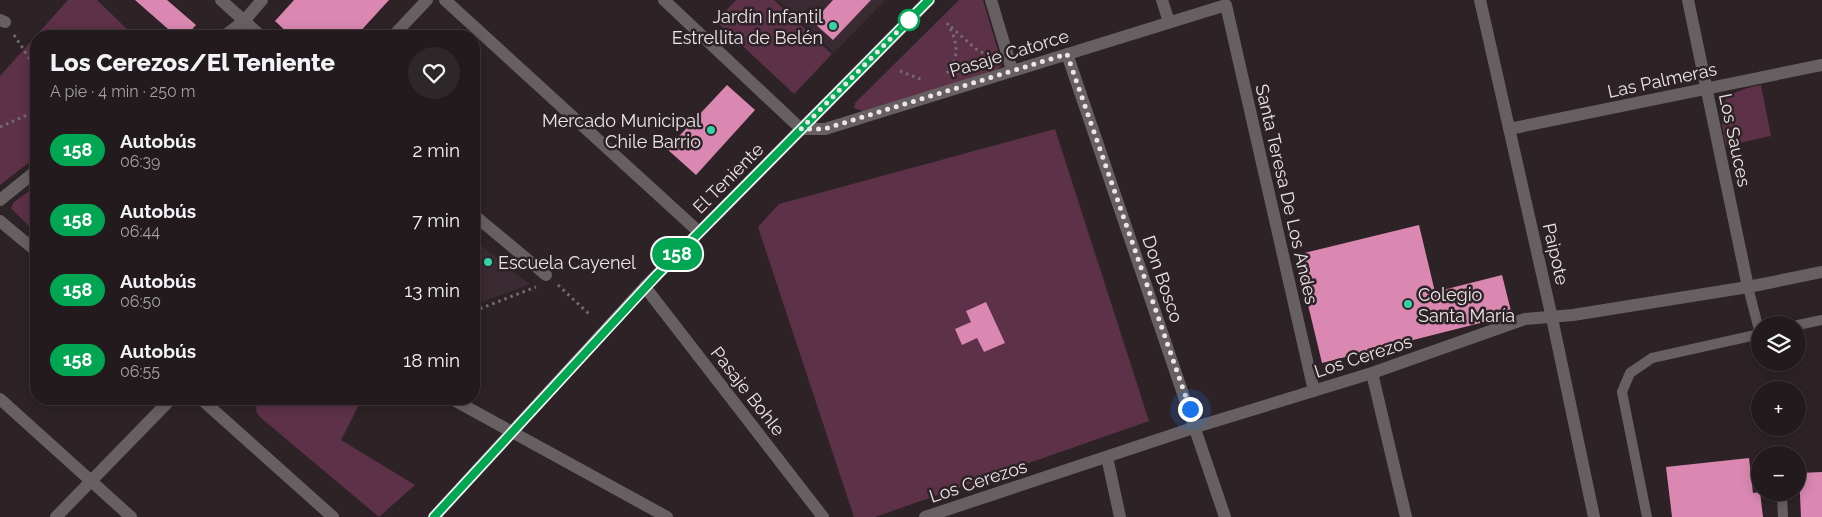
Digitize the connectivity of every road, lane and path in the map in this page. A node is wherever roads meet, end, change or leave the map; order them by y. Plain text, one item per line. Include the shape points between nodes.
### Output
1 (220, 0) edge
2 (262, 0) edge
3 (427, 0) edge
4 (445, 0) edge
5 (664, 0) edge
6 (929, 0) edge
7 (991, 0) edge
8 (1162, 0) edge
9 (1480, 0) edge
10 (1688, 0) edge
11 (1226, 5) joint
12 (2, 21) edge
13 (244, 21) junction
14 (1169, 22) junction
15 (232, 30) edge
16 (254, 30) edge
17 (399, 30) edge
18 (478, 30) edge
19 (480, 32) edge
20 (1067, 54) junction
21 (30, 60) edge
22 (1822, 65) edge
23 (1012, 70) junction
24 (900, 71) dead end
25 (946, 74) dead end
26 (928, 81) dead end
27 (1706, 89) junction
28 (30, 114) edge
29 (0, 127) edge
30 (801, 129) junction
31 (1509, 130) junction
32 (30, 176) edge
33 (0, 200) edge
34 (0, 220) edge
35 (480, 220) edge
36 (699, 232) junction
37 (30, 246) edge
38 (1822, 272) edge
39 (550, 278) junction
40 (645, 287) junction
41 (1748, 287) junction
42 (480, 309) edge
43 (589, 314) dead end
44 (1755, 316) edge
45 (1552, 318) junction
46 (1822, 320) edge
47 (1806, 323) edge
48 (1751, 336) edge
49 (1372, 373) junction
50 (1314, 391) junction
51 (0, 399) edge
52 (165, 405) edge
53 (208, 405) edge
54 (463, 405) edge
55 (1196, 428) junction
56 (512, 431) junction
57 (1107, 457) junction
58 (91, 481) junction
59 (1782, 501) edge
60 (56, 517) edge
61 (131, 517) edge
62 (332, 517) edge
63 (434, 517) edge
64 (667, 517) edge
65 (823, 517) edge
66 (925, 517) edge
67 (1120, 517) edge
68 (1225, 517) edge
69 (1406, 517) edge
70 (1594, 517) edge
71 (1647, 517) edge
72 (1783, 517) edge

1 - 13 street
2 - 13 street
3 - 17 street
4 - 18 street
5 - 30 street
6 - 30 main road, El Teniente
7 - 23 street
8 - 14 street
9 - 31 street, Paipote
10 - 27 street, Los Sauces
11 - 14 street, Pasaje Catorce
11 - 50 street, Santa Teresa De Los Andes
12 - 21 path
13 - 15 street
13 - 16 street
14 - 20 street, Pasaje Catorce
19 - 36 street
20 - 23 street, Pasaje Catorce
20 - 55 street, Don Bosco
22 - 27 street, Las Palmeras
23 - 25 path via 976,49 947,23 954,35 957,51
23 - 30 street, Pasaje Catorce via 824,129
24 - 26 path via 917,80
27 - 31 street, Las Palmeras
27 - 41 street, Los Sauces
28 - 29 path
30 - 36 main road, El Teniente
31 - 45 street, Paipote
32 - 33 street
34 - 37 street
35 - 39 street
36 - 40 main road, El Teniente
38 - 41 street, Los Cerezos
39 - 42 path
39 - 43 path
40 - 56 main road, El Teniente
40 - 65 street, Pasaje Bohle
41 - 44 lane
41 - 45 street, Los Cerezos
45 - 49 street, Los Cerezos via 1525,319
45 - 70 street, Paipote
46 - 47 lane
48 - 71 lane via 1652,358 1630,373 1622,392
49 - 50 street, Los Cerezos
49 - 69 street
50 - 55 street, Los Cerezos
51 - 58 street
52 - 58 street
53 - 62 street
54 - 56 street
55 - 57 street, Los Cerezos
55 - 68 street, Don Bosco
56 - 63 main road, El Teniente
56 - 64 street
57 - 66 street, Los Cerezos
57 - 67 street
58 - 60 street
58 - 61 street
59 - 72 lane

